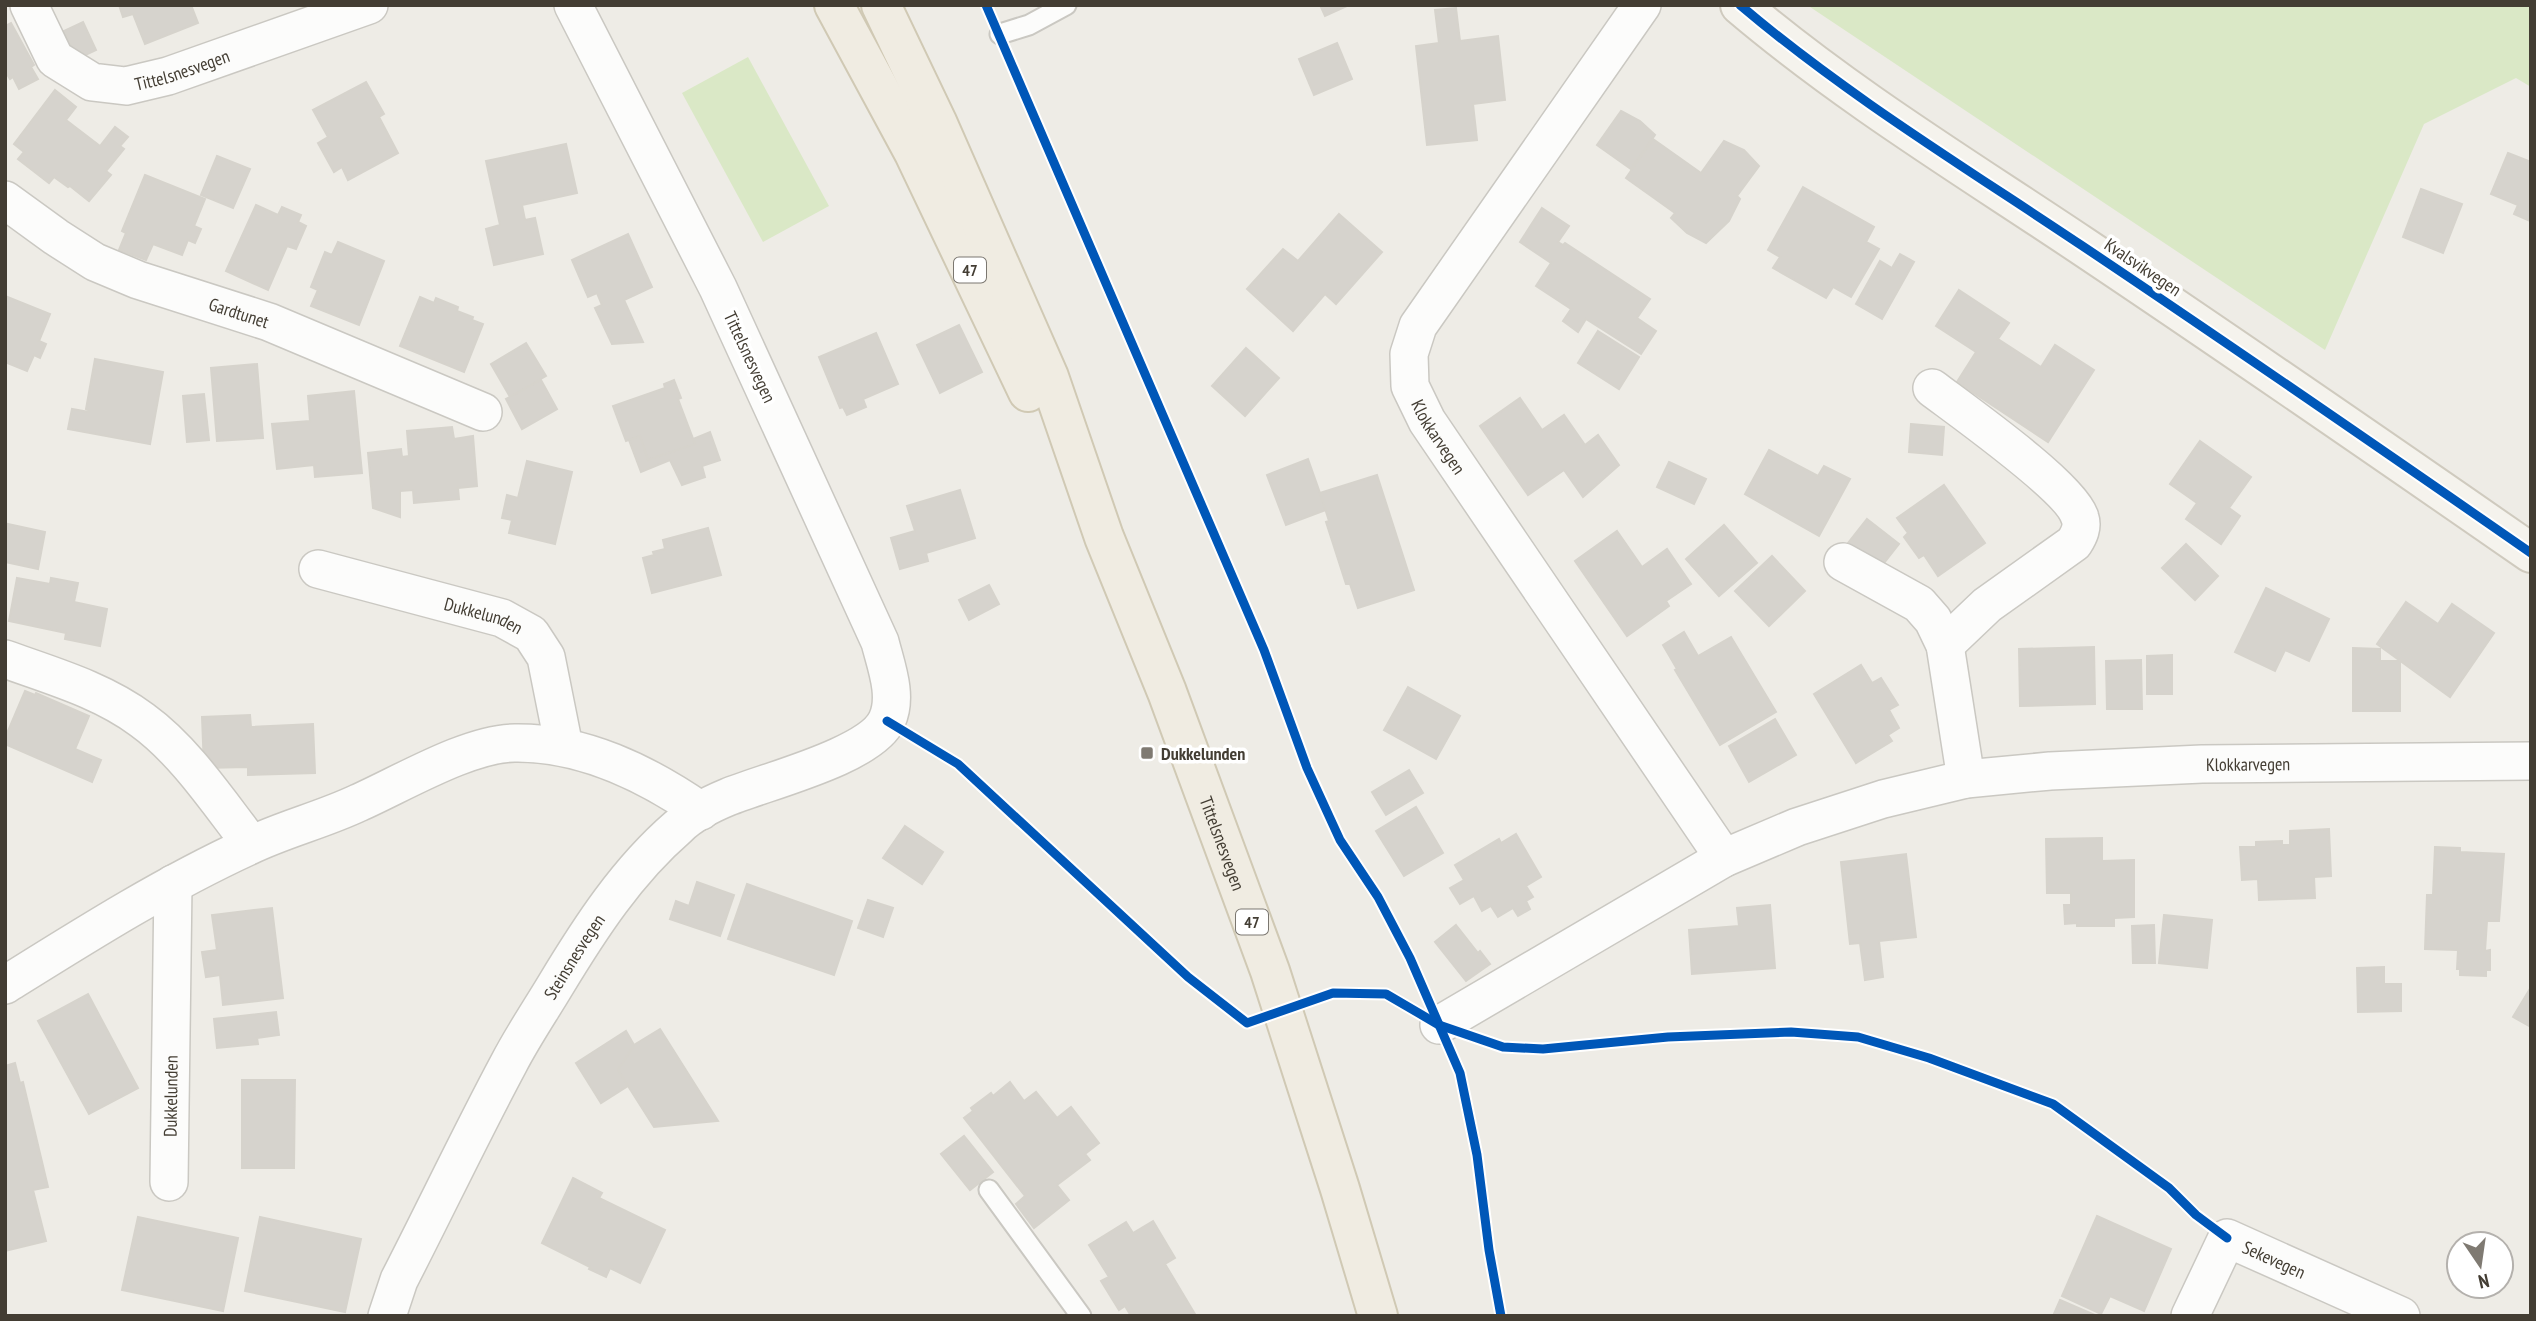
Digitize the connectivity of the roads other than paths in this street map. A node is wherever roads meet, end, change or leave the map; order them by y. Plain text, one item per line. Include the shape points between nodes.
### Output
1 (29, 5) edge
2 (369, 5) edge
3 (573, 5) edge
4 (834, 5) edge
5 (881, 5) edge
6 (1066, 5) edge
7 (1642, 5) edge
8 (1740, 5) edge
9 (1000, 34) dead end
10 (5, 200) edge
11 (1932, 388) dead end
12 (483, 412) dead end
13 (1104, 537) junction
14 (2531, 553) edge
15 (1843, 562) dead end
16 (318, 569) dead end
17 (1945, 645) junction
18 (5, 659) edge
19 (887, 721) joint
20 (564, 747) junction
21 (2531, 761) edge
22 (1966, 779) junction
23 (701, 811) junction
24 (251, 845) junction
25 (1724, 858) junction
26 (173, 884) junction
27 (5, 985) edge
28 (1439, 1025) dead end
29 (169, 1182) dead end
30 (989, 1190) dead end
31 (387, 1316) edge
32 (1081, 1316) edge
33 (1378, 1316) edge
34 (2190, 1316) edge
35 (2401, 1316) edge

1 - 2 street, Tittelsnesvegen via 55,59 92,82 126,86 168,76
3 - 19 street, Tittelsnesvegen via 718,288 880,642 892,701
4 - 13 main road, Tittelsnesvegen / 47 via 914,153
5 - 13 main road, Tittelsnesvegen / 47 via 1049,377
6 - 9 lane
7 - 25 street, Klokkarvegen via 1418,326 1409,354 1410,386 1427,421
8 - 14 main road, Kvalsvikvegen via 1870,104 2262,366
10 - 12 street, Gardtunet via 95,262 269,322
11 - 17 street via 2035,467 2070,501 2080,517 2081,530 2074,543 1987,605
13 - 33 main road, Tittelsnesvegen / 47 via 1270,971
15 - 17 street via 1919,604
16 - 20 street, Dukkelunden via 502,618 531,634 546,657
17 - 22 street
18 - 24 street via 86,687 142,720 186,761
19 - 23 street, Steinsnesvegen via 873,738
20 - 23 street via 618,763 669,788
20 - 24 street via 514,743 477,748 342,811
21 - 22 street, Klokkarvegen via 2202,764
22 - 25 street, Klokkarvegen via 1797,827
23 - 31 street, Steinsnesvegen via 680,824 628,878 575,954 510,1060 399,1280
24 - 26 street
25 - 28 street, Klokkarvegen
26 - 27 street
26 - 29 street, Dukkelunden
30 - 32 lane
34 - 35 street, Sekevegen via 2227,1238

